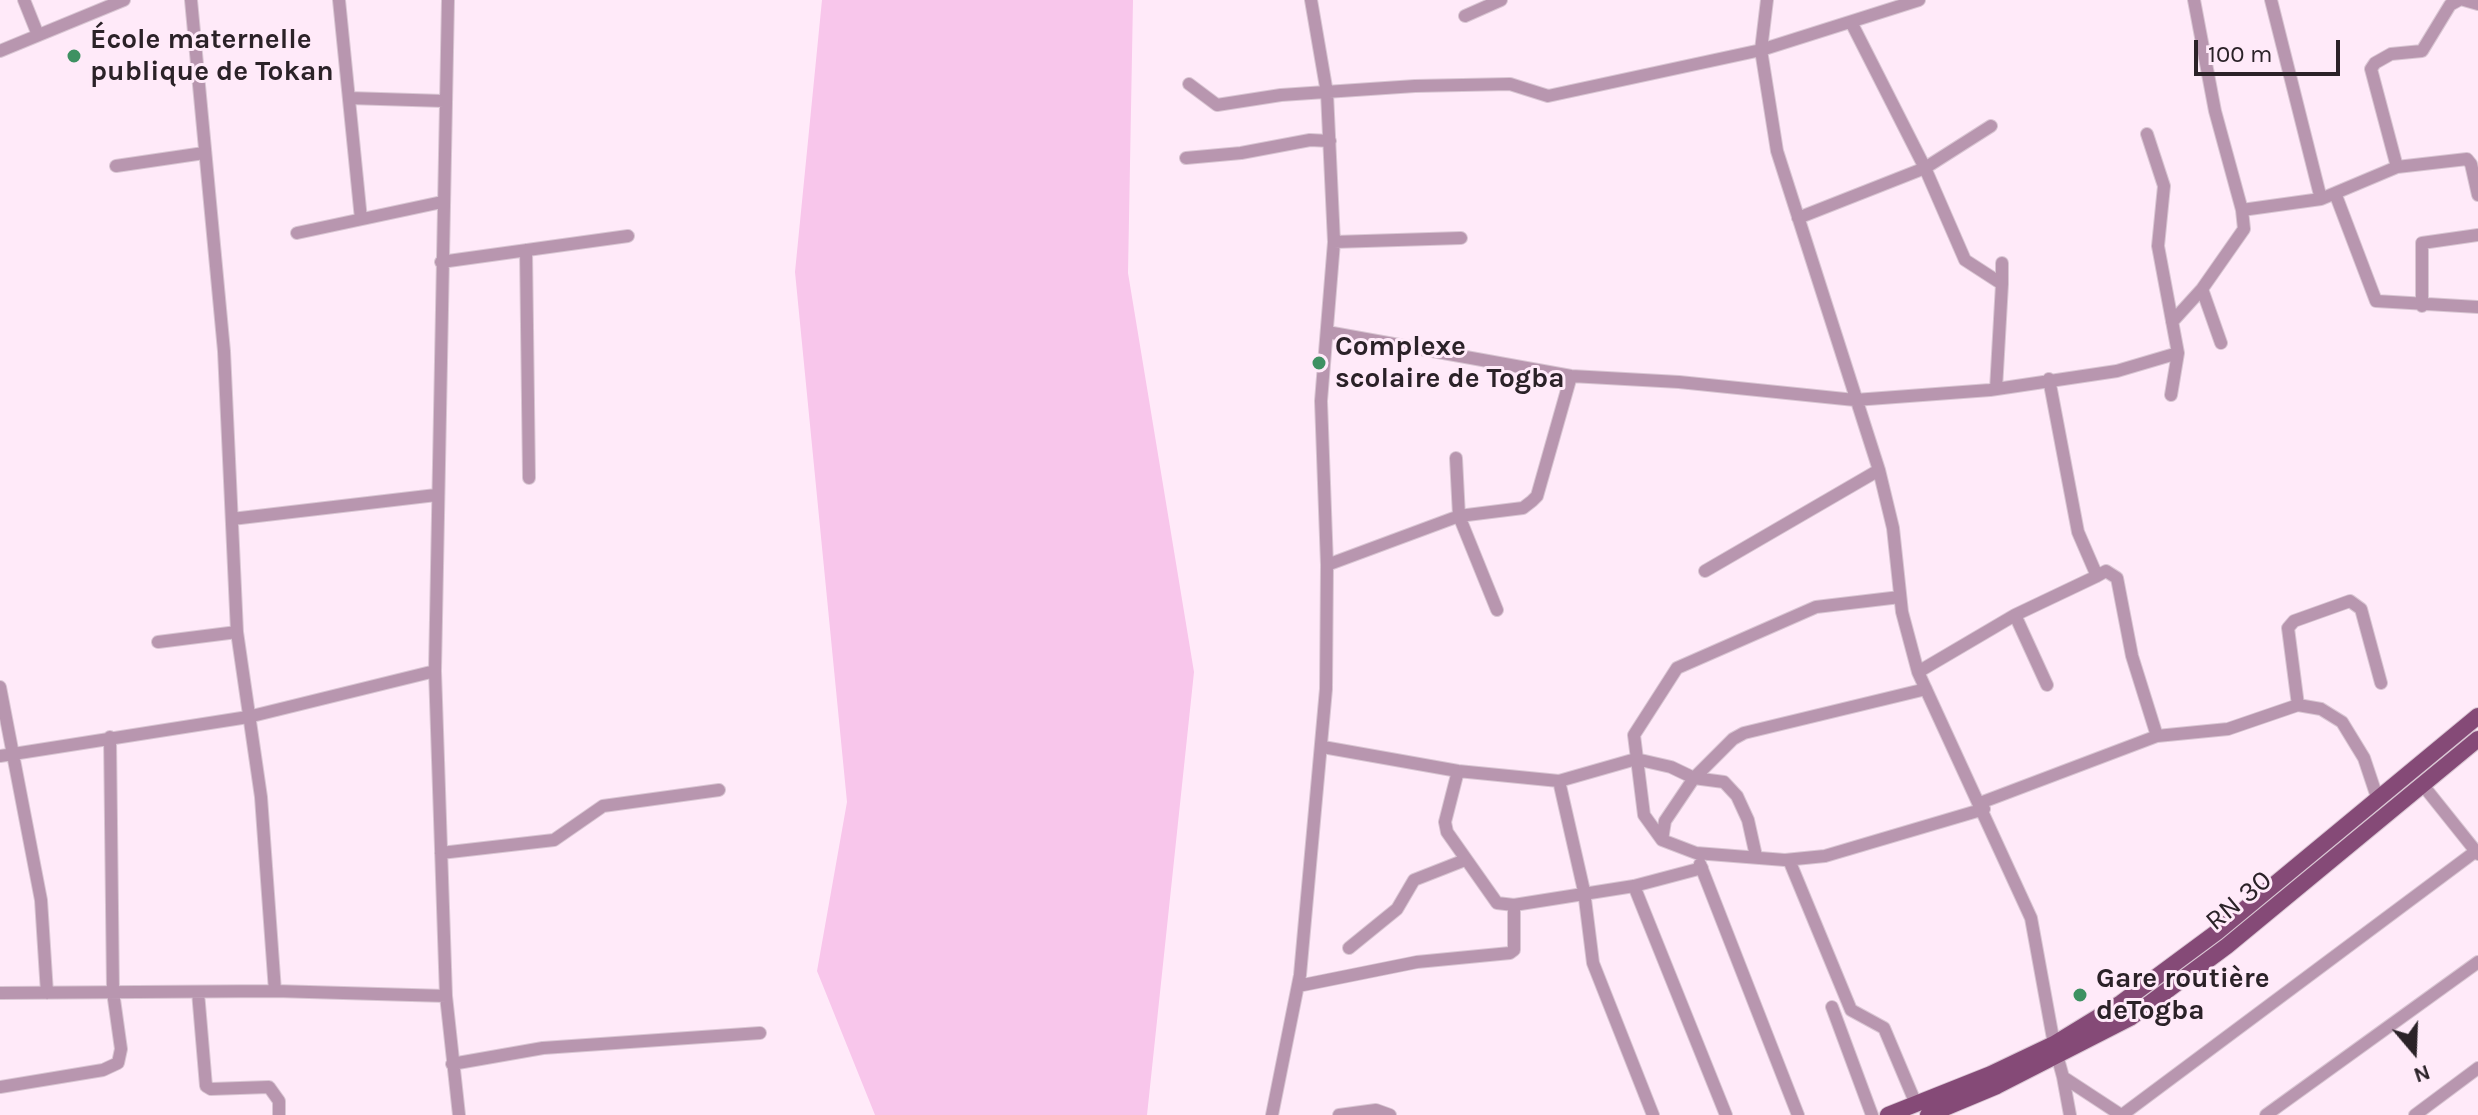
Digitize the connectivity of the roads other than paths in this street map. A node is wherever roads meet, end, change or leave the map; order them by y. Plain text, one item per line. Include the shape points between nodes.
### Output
1 (24, 0) edge
2 (124, 0) edge
3 (191, 0) edge
4 (339, 0) edge
5 (448, 0) edge
6 (1311, 0) edge
7 (1501, 0) edge
8 (1752, 0) edge
9 (2194, 0) edge
10 (2271, 0) edge
11 (2462, 0) edge
12 (1916, 1) edge
13 (1767, 2) edge
14 (2478, 4) edge
15 (1465, 16) dead end
16 (1852, 24) junction
17 (38, 35) junction
18 (1761, 50) junction
19 (0, 51) edge
20 (1189, 84) dead end
21 (1327, 93) junction
22 (349, 98) junction
23 (444, 101) junction
24 (1991, 126) dead end
25 (2147, 134) dead end
26 (1330, 141) junction
27 (204, 153) junction
28 (1186, 158) dead end
29 (116, 166) dead end
30 (2397, 167) junction
31 (1925, 168) junction
32 (2335, 193) junction
33 (2478, 195) edge
34 (2321, 199) junction
35 (442, 202) junction
36 (2242, 210) junction
37 (1798, 218) junction
38 (361, 219) junction
39 (297, 233) dead end
40 (2478, 235) edge
41 (628, 236) dead end
42 (1461, 238) dead end
43 (1334, 242) junction
44 (526, 250) junction
45 (441, 262) junction
46 (2002, 263) dead end
47 (2002, 284) junction
48 (2202, 289) junction
49 (2422, 306) junction
50 (2478, 307) edge
51 (2172, 322) junction
52 (1327, 332) junction
53 (2221, 343) dead end
54 (2178, 353) junction
55 (1571, 376) junction
56 (2049, 379) junction
57 (1996, 389) junction
58 (2171, 395) dead end
59 (1855, 400) junction
60 (1456, 458) dead end
61 (1879, 470) junction
62 (529, 478) dead end
63 (436, 495) junction
64 (1459, 516) junction
65 (232, 519) junction
66 (1327, 565) junction
67 (1705, 571) dead end
68 (2097, 576) junction
69 (1900, 597) junction
70 (1497, 610) dead end
71 (2015, 615) junction
72 (237, 632) junction
73 (158, 642) dead end
74 (435, 671) junction
75 (1918, 672) junction
76 (2381, 683) dead end
77 (2047, 685) dead end
78 (0, 687) edge
79 (1926, 689) junction
80 (2298, 705) junction
81 (2478, 716) edge
82 (248, 717) junction
83 (2157, 736) junction
84 (110, 737) junction
85 (2478, 739) edge
86 (1323, 747) junction
87 (6, 755) edge
88 (1636, 759) junction
89 (1458, 771) junction
90 (1694, 778) junction
91 (1559, 781) junction
92 (2422, 784) junction
93 (719, 790) dead end
94 (2377, 797) junction
95 (1982, 806) junction
96 (1662, 840) junction
97 (2477, 852) edge
98 (441, 853) junction
99 (1696, 853) junction
100 (1756, 856) junction
101 (1465, 860) junction
102 (1789, 860) junction
103 (1702, 868) junction
104 (1634, 886) junction
105 (1584, 891) junction
106 (1514, 905) junction
107 (1349, 948) dead end
108 (2478, 962) edge
109 (1298, 986) junction
110 (275, 991) junction
111 (113, 992) junction
112 (198, 992) junction
113 (0, 993) edge
114 (47, 993) junction
115 (446, 996) junction
116 (1832, 1007) dead end
117 (760, 1033) dead end
118 (2055, 1050) junction
119 (452, 1064) junction
120 (2478, 1068) edge
121 (2063, 1077) junction
122 (0, 1087) edge
123 (1922, 1110) edge
124 (279, 1115) edge
125 (459, 1115) edge
126 (1272, 1115) edge
127 (1339, 1115) edge
128 (1390, 1115) edge
129 (1653, 1115) edge
130 (1726, 1115) edge
131 (1798, 1115) edge
132 (1872, 1115) edge
133 (1888, 1115) edge
134 (2070, 1115) edge
135 (2122, 1115) edge
136 (2266, 1115) edge
137 (2415, 1115) edge

1 - 17 street
2 - 17 street
3 - 27 street
4 - 22 street
5 - 23 street
6 - 21 street
7 - 15 street
8 - 13 street
9 - 36 street via 2215,111
10 - 34 street
11 - 14 street
11 - 30 street via 2450,5 2422,51 2391,54 2371,69
12 - 16 street
13 - 18 street
16 - 18 street
16 - 31 street
17 - 19 street
18 - 21 street via 1548,96 1510,84
18 - 37 street via 1777,151
20 - 21 street via 1217,105
21 - 26 street
22 - 23 street
22 - 38 street
23 - 35 street
24 - 31 street
25 - 51 street via 2164,186 2158,246
26 - 28 street
26 - 43 street
27 - 29 street
27 - 65 street via 224,351
30 - 32 street
30 - 33 street via 2467,159
31 - 37 street
31 - 47 street via 1965,260
32 - 34 street
32 - 49 street via 2375,299
34 - 36 street
35 - 38 street
35 - 45 street
36 - 48 street via 2244,229
37 - 59 street
38 - 39 street
40 - 49 street via 2422,243
41 - 44 street
42 - 43 street
43 - 52 street
44 - 45 street
44 - 62 street
45 - 63 street
46 - 47 street
47 - 57 street
48 - 51 street
48 - 53 street
49 - 50 street
51 - 54 street
52 - 55 street
52 - 66 street via 1321,401
54 - 56 street via 2117,371
54 - 58 street
55 - 59 street
55 - 64 street via 1537,496 1523,508
56 - 57 street
56 - 68 street via 2078,532
57 - 59 street
59 - 61 street
60 - 64 street
61 - 67 street
61 - 69 street via 1893,528
63 - 65 street
63 - 74 street
64 - 66 street
64 - 70 street
65 - 72 street
66 - 86 street
68 - 71 street
68 - 83 street via 2106,571 2117,578 2132,656
69 - 75 street
69 - 88 street via 1816,607 1677,668 1635,731
71 - 75 street
71 - 77 street
72 - 73 street
72 - 82 street
74 - 82 street
74 - 98 street
75 - 79 street
76 - 80 street via 2361,609 2350,601 2294,621 2288,628
78 - 87 street
79 - 90 street via 1744,733 1722,747
79 - 95 street
80 - 83 street via 2228,729
80 - 94 street via 2321,709 2342,722 2364,758
81 - 94 main road, RN 30
82 - 84 street
82 - 110 street via 261,797
83 - 95 street
84 - 87 street
84 - 111 street
85 - 92 main road, RN 30 / RN 30
86 - 89 street
86 - 109 street
87 - 114 street via 41,900
88 - 90 street
88 - 91 street
88 - 96 street via 1644,815
89 - 91 street
89 - 101 street via 1445,822
90 - 96 street via 1665,821
90 - 100 street via 1724,782 1737,796
91 - 105 street
92 - 97 street
92 - 118 main road, RN 30 / RN 30 via 2130,1018
93 - 98 street via 603,806 554,840
94 - 118 main road, RN 30 via 2217,932
95 - 102 street via 1825,856
95 - 118 street via 2031,918
96 - 99 street
97 - 135 street
98 - 115 street
99 - 100 street
99 - 103 street
100 - 102 street
101 - 106 street via 1497,903
101 - 107 street via 1414,880 1397,909
102 - 123 street via 1851,1010 1884,1028
103 - 104 street
103 - 131 street
104 - 105 street
104 - 130 street
105 - 106 street
105 - 129 street via 1593,963
106 - 109 street via 1510,953 1417,962
108 - 136 street
109 - 126 street
110 - 112 street
110 - 115 street
111 - 112 street
111 - 114 street
111 - 122 street via 118,1063
112 - 124 street via 206,1086 269,1087 279,1101
113 - 114 street
115 - 119 street
116 - 132 street
117 - 119 street via 543,1048
118 - 121 street
118 - 123 main road, RN 30 via 1991,1074
119 - 125 street
120 - 137 street
121 - 134 street
121 - 135 street
123 - 133 main road, RN 30
127 - 128 street via 1376,1110

